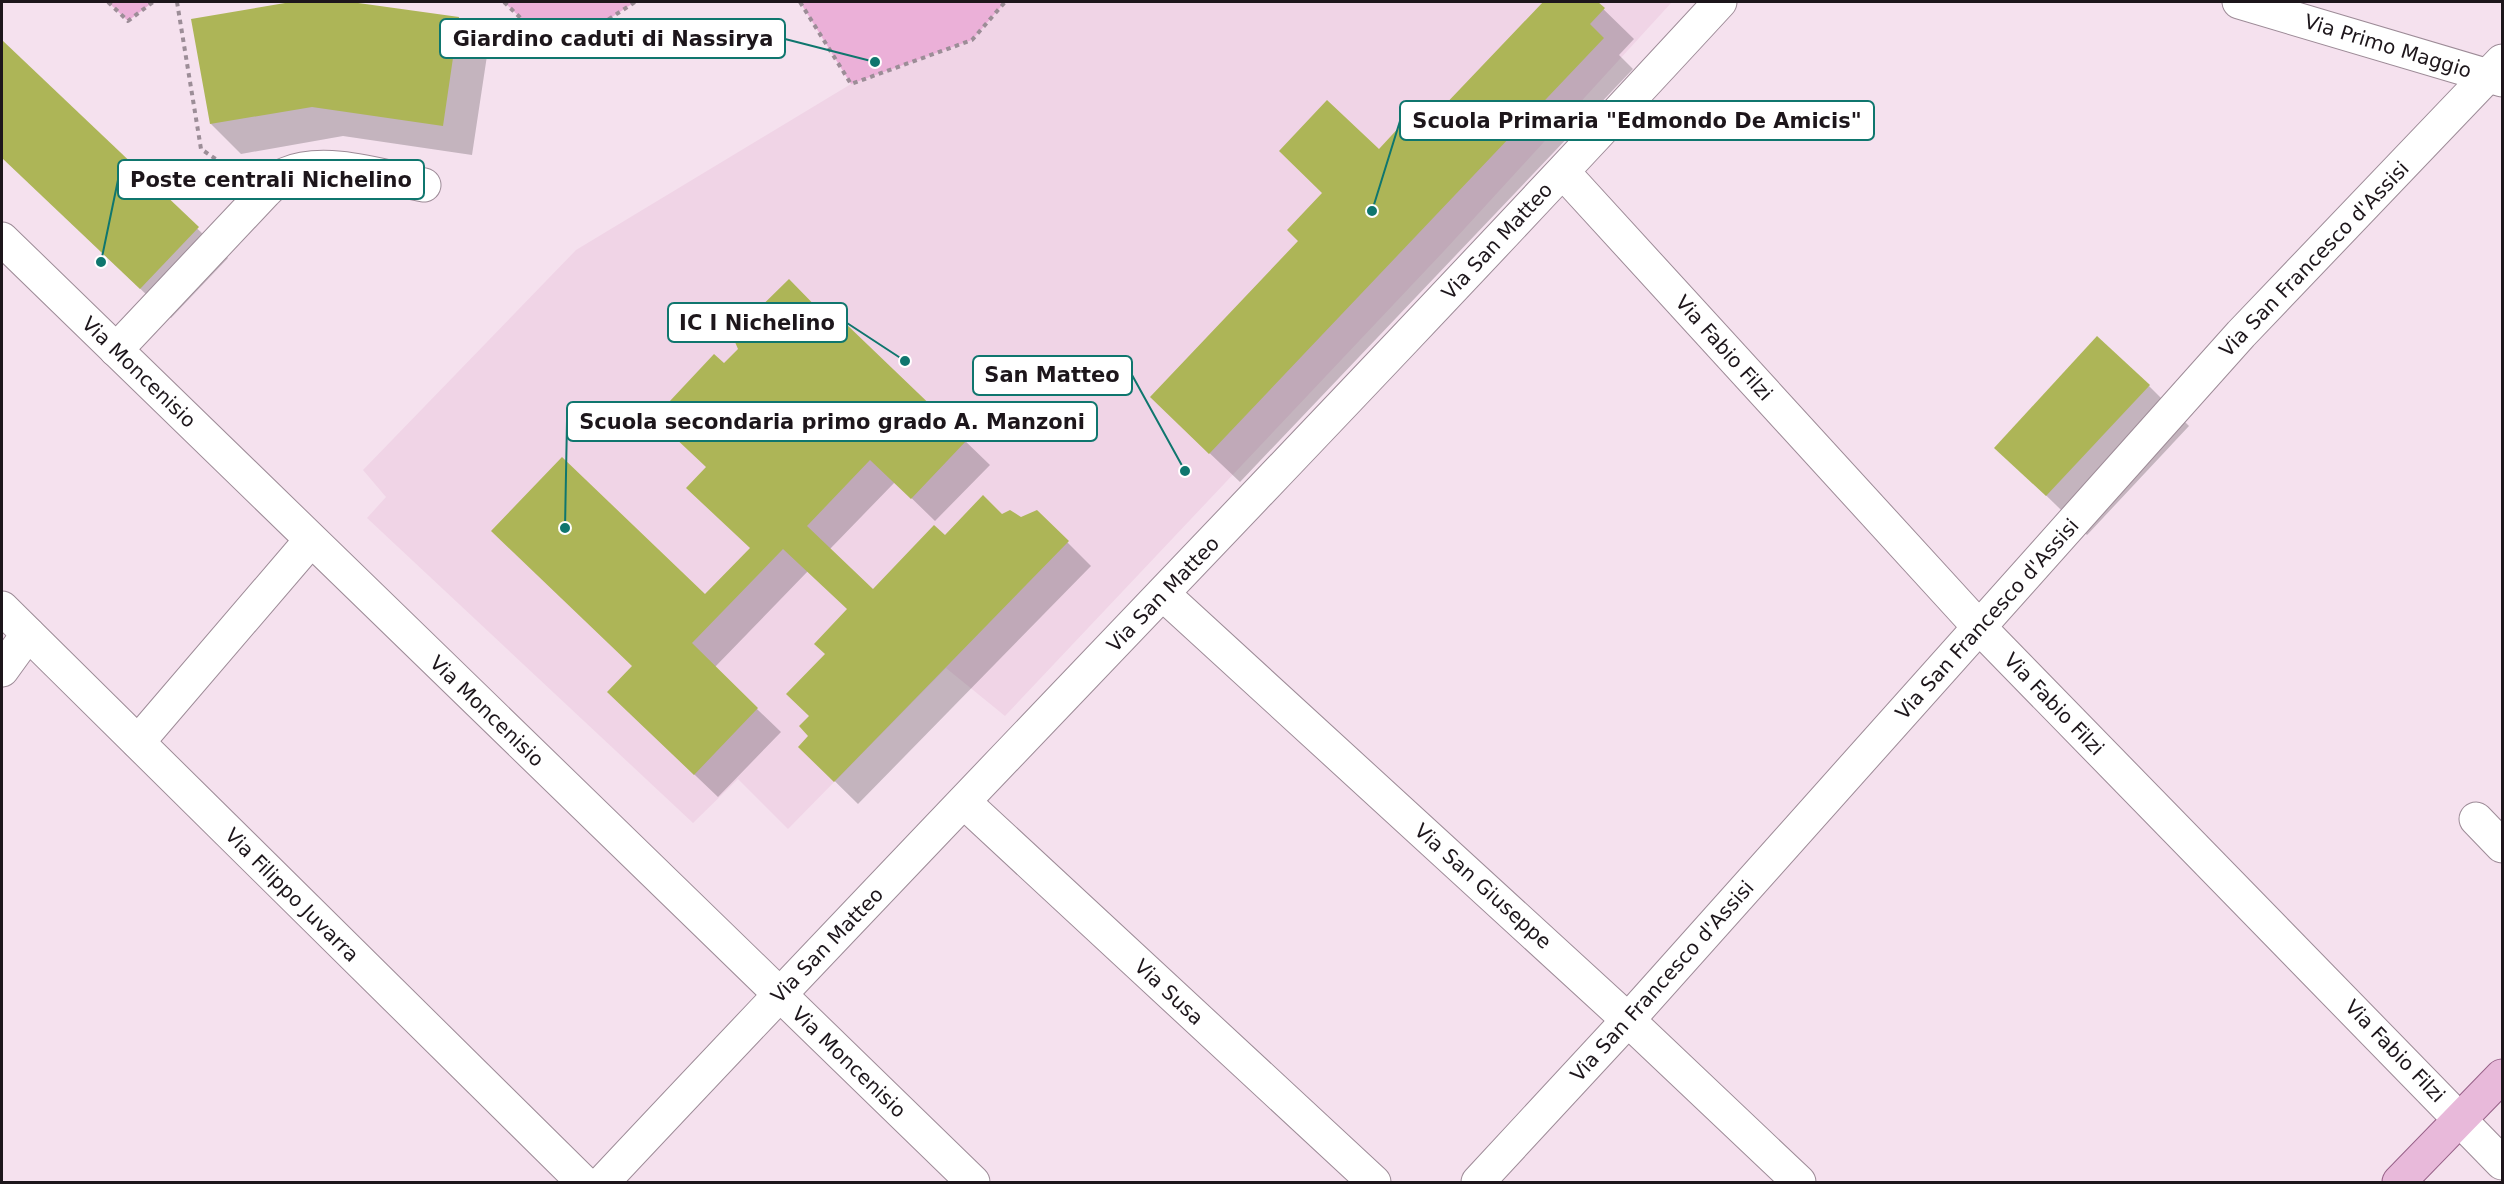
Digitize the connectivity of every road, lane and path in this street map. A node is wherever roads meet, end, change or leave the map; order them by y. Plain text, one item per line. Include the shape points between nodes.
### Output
1 (108, 2) edge
2 (153, 2) edge
3 (177, 2) edge
4 (504, 2) edge
5 (635, 2) edge
6 (800, 2) edge
7 (1005, 2) edge
8 (1720, 2) edge
9 (2239, 2) edge
10 (2498, 73) edge
11 (1563, 172) junction
12 (424, 185) dead end
13 (265, 192) junction
14 (2, 239) edge
15 (116, 350) junction
16 (311, 540) junction
17 (1163, 594) junction
18 (2, 608) edge
19 (1980, 628) junction
20 (28, 634) junction
21 (2, 670) edge
22 (138, 742) junction
23 (964, 802) junction
24 (2476, 819) dead end
25 (2502, 846) edge
26 (779, 994) junction
27 (1628, 1020) junction
28 (2502, 1076) edge
29 (2460, 1120) junction
30 (2502, 1163) edge
31 (583, 1182) edge
32 (603, 1182) edge
33 (974, 1182) edge
34 (1374, 1182) edge
35 (1478, 1182) edge
36 (1799, 1182) edge
37 (2398, 1182) edge

1 - 2 path via 128,21
3 - 13 path via 201,149
4 - 5 path via 557,53
6 - 7 path via 851,84 972,40
8 - 11 street, Via San Matteo
9 - 10 street, Via Primo Maggio
10 - 19 street, Via San Francesco d'Assisi via 2241,334
11 - 17 street, Via San Matteo
11 - 19 street, Via Fabio Filzi
12 - 13 street via 327,166 285,175
13 - 15 street
14 - 15 street, Via Moncenisio
15 - 16 street, Via Moncenisio
16 - 22 street
16 - 26 street, Via Moncenisio
17 - 23 street, Via San Matteo
17 - 27 street, Via San Giuseppe
18 - 20 street, Via Filippo Juvarra
19 - 27 street, Via San Francesco d'Assisi
19 - 29 street, Via Fabio Filzi
20 - 21 street
20 - 22 street, Via Filippo Juvarra
22 - 31 street, Via Filippo Juvarra
23 - 26 street, Via San Matteo
23 - 34 street, Via Susa
24 - 25 street
26 - 32 street, Via San Matteo
26 - 33 street, Via Moncenisio
27 - 35 street, Via San Francesco d'Assisi
27 - 36 street, Via San Giuseppe
28 - 29 main road
29 - 30 street, Via Fabio Filzi
29 - 37 main road

